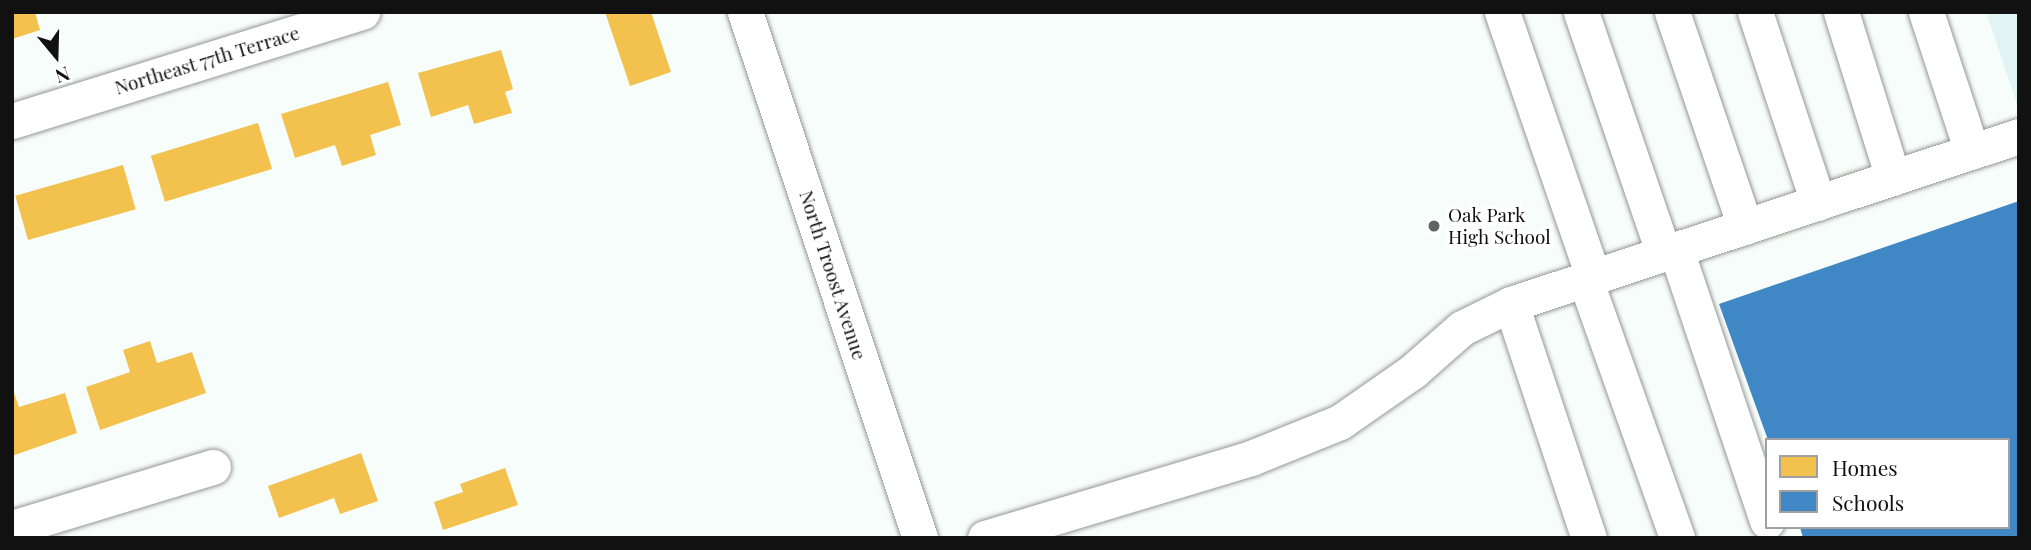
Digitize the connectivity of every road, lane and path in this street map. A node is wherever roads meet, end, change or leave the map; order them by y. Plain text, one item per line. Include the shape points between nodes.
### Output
1 (362, 12) edge
2 (745, 12) edge
3 (1502, 12) edge
4 (1581, 12) edge
5 (1672, 12) edge
6 (1755, 12) edge
7 (1841, 12) edge
8 (1926, 12) edge
9 (12, 121) edge
10 (2019, 136) edge
11 (1972, 152) junction
12 (1894, 178) junction
13 (1818, 202) junction
14 (1745, 228) junction
15 (1670, 252) junction
16 (1589, 278) junction
17 (1511, 303) junction
18 (213, 467) dead end
19 (1765, 515) edge
20 (23, 530) edge
21 (920, 538) edge
22 (985, 538) edge
23 (1589, 538) edge
24 (1677, 538) edge

1 - 9 street, Northeast 77th Terrace
2 - 21 street, North Troost Avenue
3 - 16 street
4 - 15 street
5 - 14 street
6 - 13 street
7 - 12 street
8 - 11 street
10 - 11 street
11 - 12 street
12 - 13 street
13 - 14 street
14 - 15 street
15 - 16 street
15 - 19 street
16 - 17 street
16 - 24 street
17 - 22 street via 1462,328 1413,371 1340,422 1251,458
17 - 23 street
18 - 20 street

